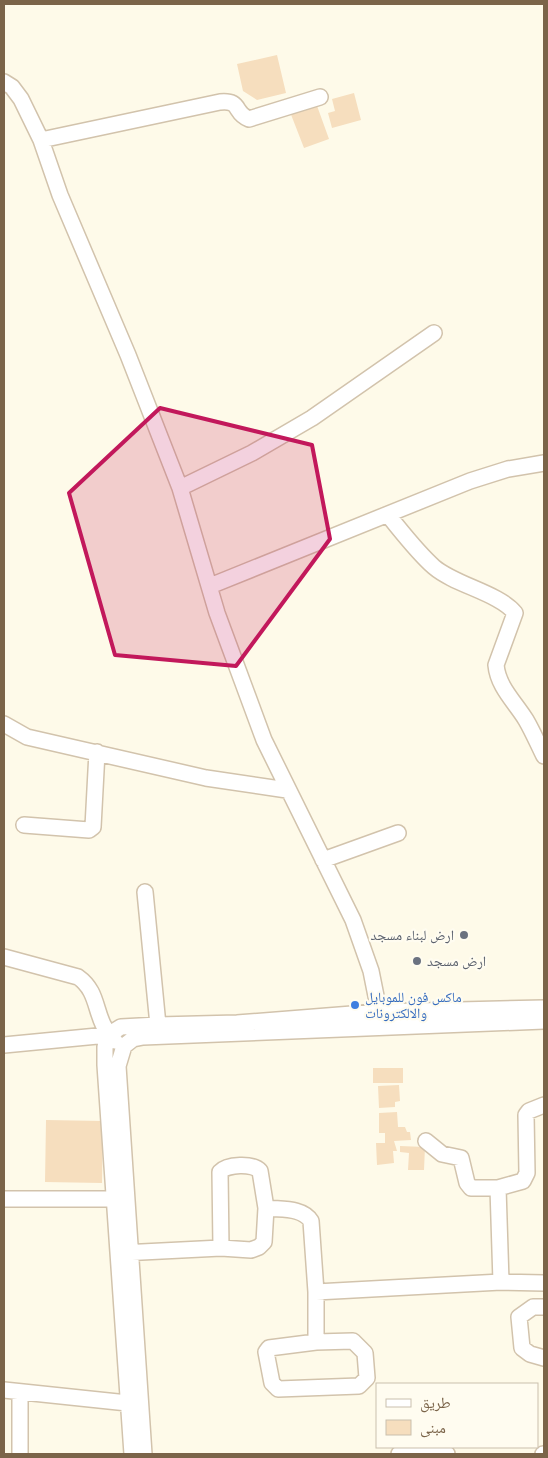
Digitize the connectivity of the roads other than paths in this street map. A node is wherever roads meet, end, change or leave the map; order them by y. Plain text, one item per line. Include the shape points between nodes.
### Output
1 (4, 82) edge
2 (320, 97) dead end
3 (41, 140) junction
4 (434, 333) dead end
5 (544, 463) edge
6 (180, 488) junction
7 (388, 515) junction
8 (210, 586) junction
9 (4, 724) edge
10 (97, 752) junction
11 (544, 756) edge
12 (287, 790) junction
13 (24, 825) dead end
14 (398, 833) dead end
15 (322, 860) junction
16 (145, 892) dead end
17 (4, 957) edge
18 (544, 1008) edge
19 (377, 1012) junction
20 (544, 1021) edge
21 (158, 1025) junction
22 (378, 1027) junction
23 (108, 1035) junction
24 (4, 1045) edge
25 (122, 1048) junction
26 (544, 1105) edge
27 (426, 1141) dead end
28 (498, 1188) junction
29 (4, 1199) edge
30 (121, 1200) junction
31 (266, 1208) junction
32 (221, 1248) junction
33 (125, 1253) junction
34 (502, 1282) junction
35 (544, 1283) edge
36 (316, 1292) junction
37 (544, 1307) edge
38 (316, 1342) junction
39 (544, 1358) edge
40 (4, 1390) edge
41 (20, 1392) junction
42 (134, 1404) junction
43 (20, 1454) edge
44 (132, 1454) edge
45 (144, 1454) edge
46 (399, 1454) edge
47 (447, 1454) edge

1 - 3 street via 21,99
2 - 3 street via 248,119 236,104 220,102
3 - 6 street via 60,195
4 - 6 street via 312,418 252,453
5 - 7 street via 508,469 470,481
6 - 8 street
7 - 8 street
7 - 11 street via 435,568 515,613 496,665 497,673
8 - 12 street via 235,665
9 - 10 street via 25,736
10 - 12 street via 206,778
10 - 13 street via 94,828
12 - 15 street
14 - 15 street
15 - 19 street via 364,948
16 - 21 street
17 - 23 street via 78,977 86,983
18 - 19 street
19 - 21 street via 237,1023
19 - 22 street
20 - 22 street
21 - 23 street via 121,1028
22 - 25 street via 152,1037 133,1039
23 - 24 street
23 - 25 street
23 - 30 street via 104,1047
25 - 30 street via 118,1066
26 - 28 street via 526,1115 526,1176 523,1181
27 - 28 street via 442,1154 461,1158 470,1188
28 - 34 street
29 - 30 street
30 - 33 street
31 - 32 street via 264,1242 251,1250
31 - 32 street via 259,1169 246,1166 222,1169
31 - 36 street via 298,1211 311,1221
32 - 33 street
33 - 42 street
34 - 35 street
34 - 36 street
36 - 38 street
37 - 39 street via 533,1307 519,1318 522,1348
38 - 38 street via 353,1341 360,1346 365,1353 367,1378 364,1382 360,1386 278,1390 272,1383 266,1350
40 - 41 street
41 - 42 street
41 - 43 street
42 - 44 street
42 - 45 street
46 - 47 street

